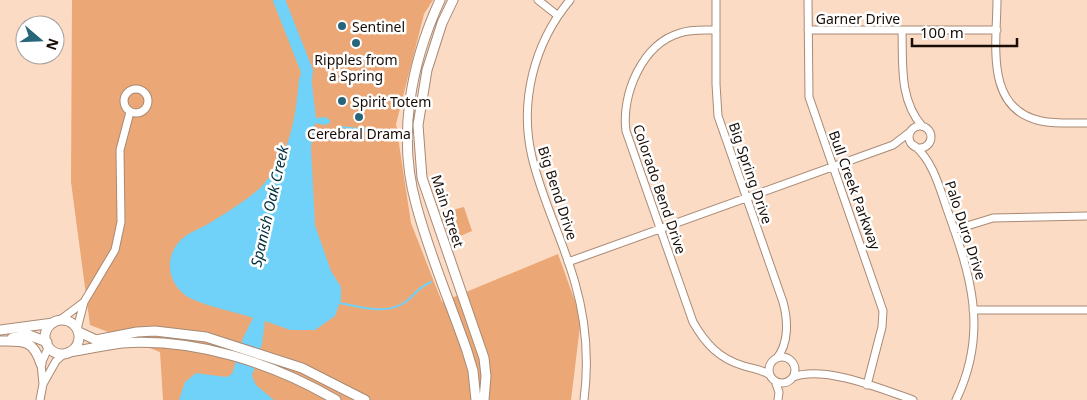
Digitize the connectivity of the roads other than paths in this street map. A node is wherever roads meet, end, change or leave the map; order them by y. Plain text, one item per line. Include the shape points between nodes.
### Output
1 (440, 0) edge
2 (453, 0) edge
3 (538, 0) edge
4 (570, 0) edge
5 (716, 0) edge
6 (808, 0) edge
7 (997, 0) edge
8 (557, 15) junction
9 (432, 18) junction
10 (442, 23) junction
11 (716, 30) junction
12 (808, 30) junction
13 (997, 30) junction
14 (902, 31) junction
15 (130, 112) dead end
16 (912, 114) junction
17 (1087, 123) edge
18 (408, 125) junction
19 (418, 125) junction
20 (922, 126) junction
21 (911, 132) junction
22 (930, 141) junction
23 (893, 145) junction
24 (914, 145) junction
25 (927, 157) junction
26 (832, 166) junction
27 (746, 198) junction
28 (1087, 216) edge
29 (659, 229) junction
30 (954, 230) junction
31 (448, 255) junction
32 (434, 259) junction
33 (568, 262) junction
34 (84, 302) junction
35 (973, 310) junction
36 (1087, 310) edge
37 (57, 321) junction
38 (0, 330) edge
39 (78, 331) junction
40 (0, 341) edge
41 (48, 344) junction
42 (784, 350) junction
43 (67, 353) junction
44 (774, 360) junction
45 (792, 363) junction
46 (41, 364) junction
47 (759, 368) junction
48 (803, 373) junction
49 (770, 375) junction
50 (793, 377) junction
51 (775, 381) junction
52 (787, 382) junction
53 (43, 384) junction
54 (866, 385) junction
55 (779, 396) edge
56 (40, 400) edge
57 (336, 400) edge
58 (365, 400) edge
59 (476, 400) edge
60 (484, 400) edge
61 (584, 400) edge
62 (913, 400) edge
63 (956, 400) edge

1 - 9 street, Main Street
2 - 10 street, Main Street
3 - 8 street
4 - 8 street, Big Bend Drive
5 - 11 street, Big Spring Drive
6 - 12 street, Bull Creek Parkway
7 - 13 street
8 - 33 street, Big Bend Drive via 537,58 531,80 527,125 536,173
9 - 10 street
9 - 18 street, Main Street via 410,94
10 - 19 street, Main Street via 427,70
11 - 27 street, Big Spring Drive via 718,116
11 - 29 street, Colorado Bend Drive via 682,32 664,41 634,77 626,98 624,118 629,143
12 - 14 street, Garner Drive
12 - 26 street, Bull Creek Parkway via 809,97
13 - 14 street, Garner Drive
13 - 17 street via 996,75 1006,100 1015,109 1039,121
14 - 16 street via 903,87
15 - 34 street via 120,150 119,237 115,250
16 - 20 street
16 - 21 street
18 - 19 street
18 - 32 street, Main Street via 409,166 415,203
19 - 31 street, Main Street via 422,178
20 - 21 street
20 - 22 street via 930,131
21 - 23 street
21 - 24 street
22 - 24 street via 922,148
22 - 25 street
23 - 24 street
23 - 26 street
24 - 25 street, Palo Duro Drive
25 - 30 street, Palo Duro Drive
26 - 27 street
26 - 54 street, Bull Creek Parkway via 883,311 882,327
27 - 29 street
27 - 42 street, Big Spring Drive via 784,302
28 - 30 street via 992,218
29 - 33 street
29 - 47 street, Colorado Bend Drive via 693,322 704,341 726,358 743,366
30 - 35 street, Palo Duro Drive via 968,272
31 - 32 street
31 - 60 street, Main Street via 484,358
32 - 59 street, Main Street via 467,351
33 - 61 street, Big Bend Drive via 585,332
34 - 37 street
34 - 39 street
35 - 36 street
35 - 63 street, Palo Duro Drive via 972,359
37 - 38 street
37 - 39 street via 70,322
37 - 41 street via 47,331
39 - 43 street via 77,344
39 - 58 street via 96,340 155,331 217,340 316,374
40 - 41 street via 27,335
40 - 46 street via 27,342 37,350
41 - 43 street via 54,351
41 - 46 street
42 - 44 street
42 - 45 street
43 - 53 street via 56,361
43 - 57 street via 121,344 168,343 213,351 276,370
44 - 45 street via 784,358
44 - 47 street
44 - 49 street
45 - 48 street
45 - 50 street
46 - 53 street
47 - 49 street, Colorado Bend Drive
48 - 50 street
48 - 54 street
49 - 51 street
50 - 52 street
51 - 52 street
51 - 55 street
52 - 55 street
53 - 56 street
54 - 62 street

